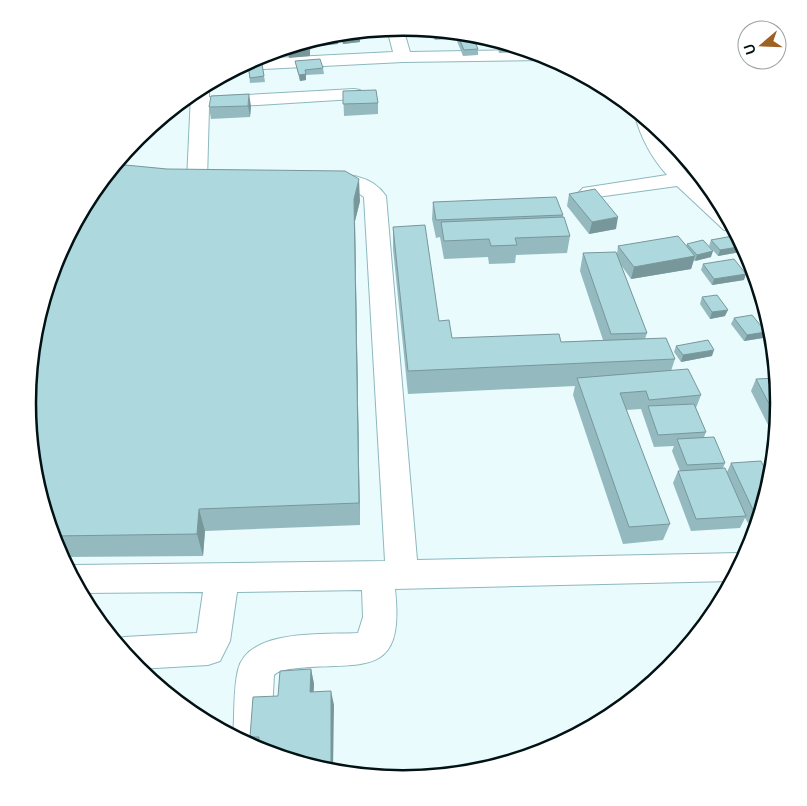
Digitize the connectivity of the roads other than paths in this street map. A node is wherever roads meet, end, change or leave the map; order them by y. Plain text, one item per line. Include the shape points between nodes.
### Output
1 (397, 36) edge
2 (520, 56) edge
3 (403, 58) junction
4 (263, 64) edge
5 (354, 94) edge
6 (204, 95) edge
7 (200, 97) edge
8 (646, 127) edge
9 (171, 178) edge
10 (681, 179) junction
11 (297, 180) edge
12 (590, 192) edge
13 (715, 209) edge
14 (732, 567) edge
15 (390, 575) junction
16 (81, 578) edge
17 (222, 578) junction
18 (134, 652) edge
19 (252, 737) edge

1 - 3 street
2 - 3 street
3 - 4 street
5 - 6 street
7 - 9 street via 207,180
8 - 10 street
10 - 12 street
10 - 13 street
11 - 15 street via 347,180 365,185 375,196
14 - 15 street
15 - 17 street
15 - 19 street via 376,640 371,646 279,655 259,665
16 - 17 street
17 - 18 street via 213,641 208,649

